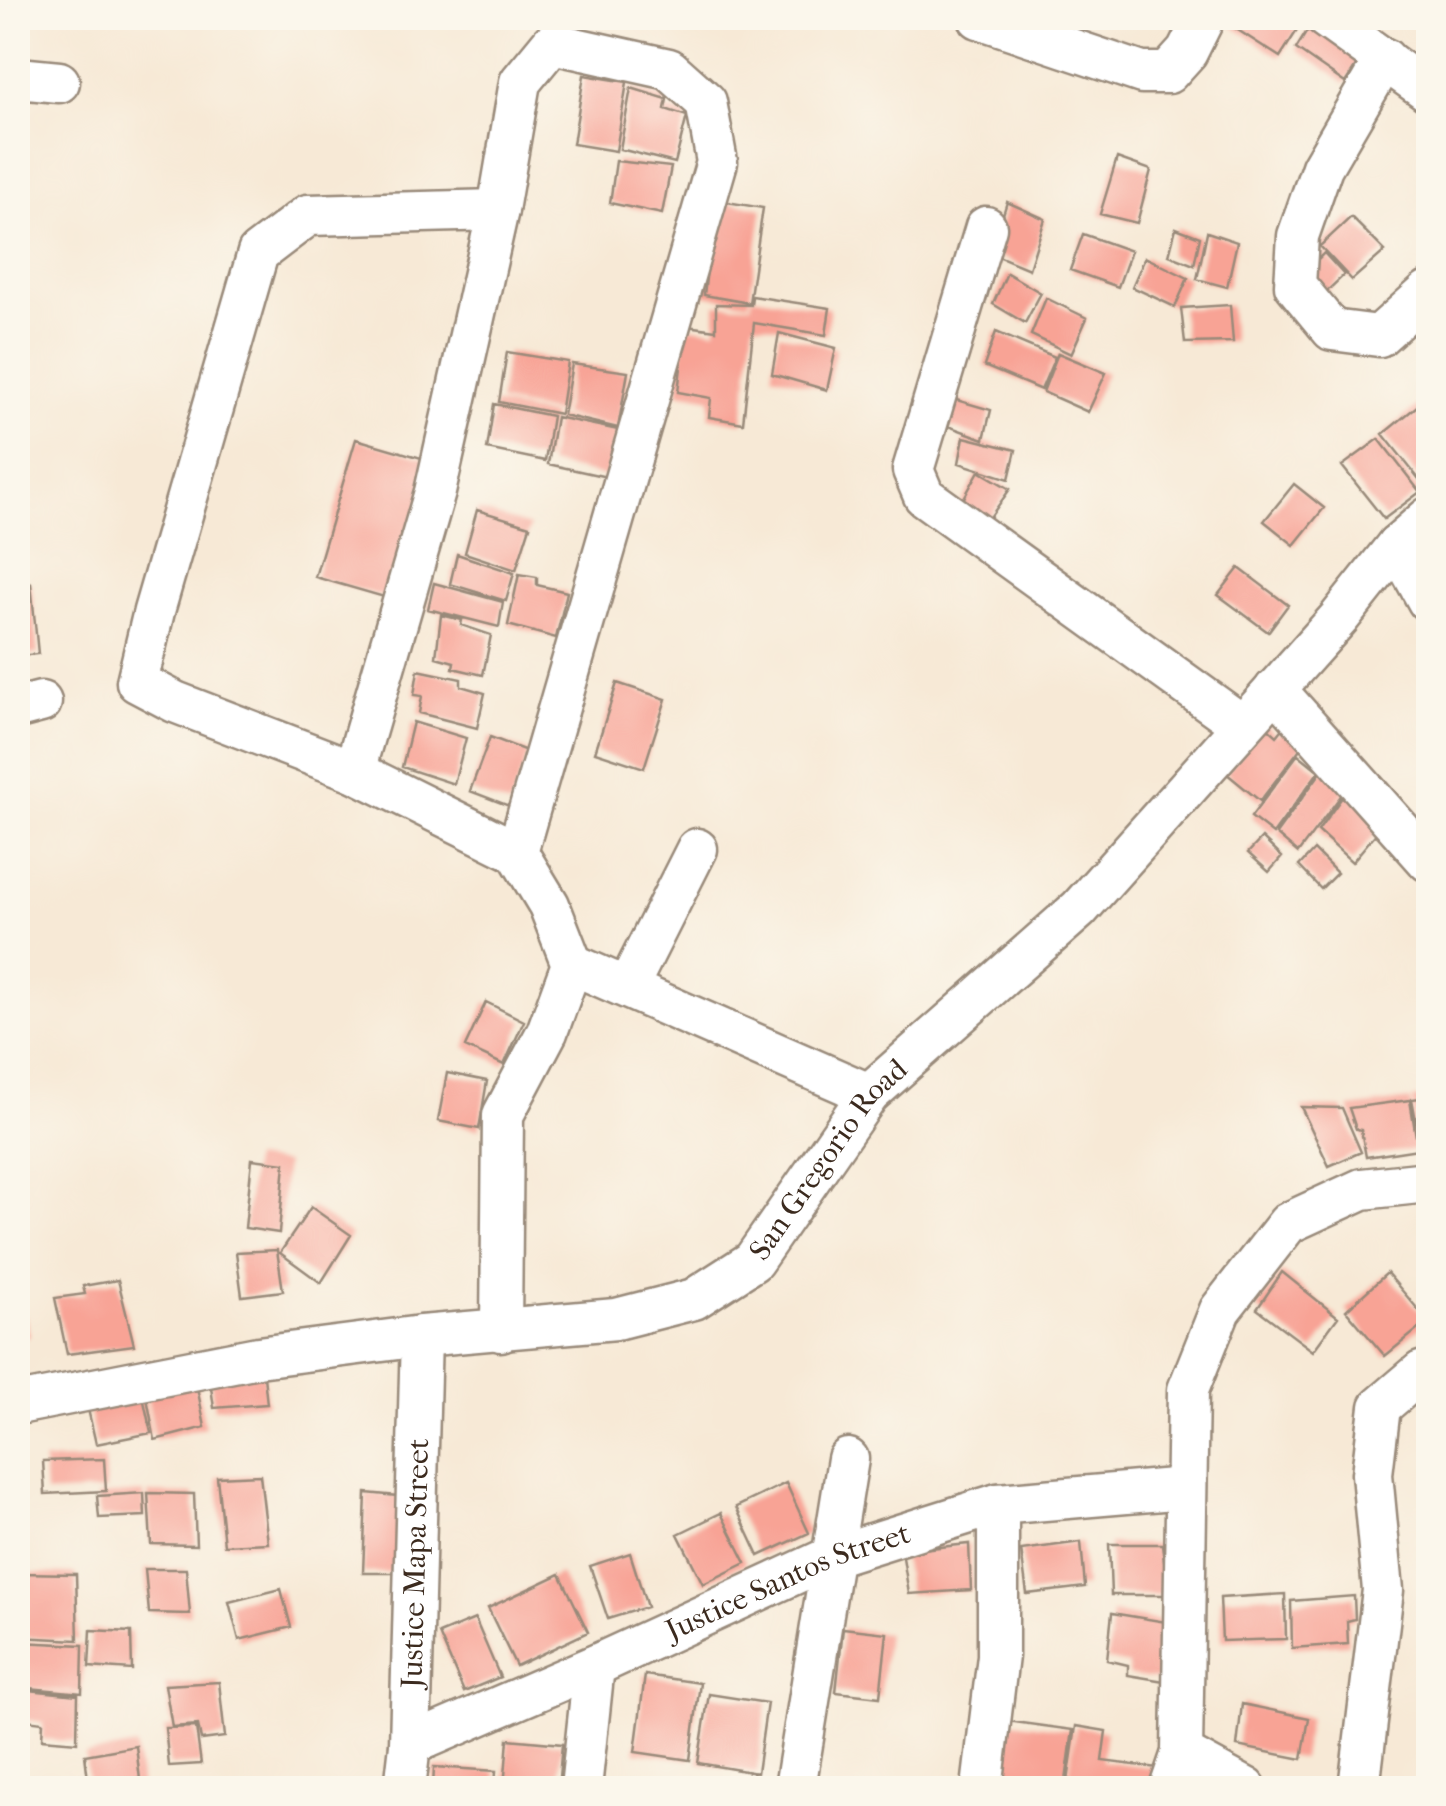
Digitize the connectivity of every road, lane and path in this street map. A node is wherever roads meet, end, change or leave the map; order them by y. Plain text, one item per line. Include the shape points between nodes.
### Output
1 (1204, 18) edge
2 (1326, 18) edge
3 (996, 20) edge
4 (1384, 60) junction
5 (18, 78) edge
6 (58, 82) dead end
7 (1428, 91) edge
8 (498, 210) junction
9 (986, 228) dead end
10 (1428, 292) edge
11 (1428, 518) edge
12 (1397, 546) junction
13 (1428, 601) edge
14 (1274, 689) junction
15 (1242, 725) junction
16 (354, 770) junction
17 (697, 849) dead end
18 (517, 852) junction
19 (1428, 861) edge
20 (572, 964) junction
21 (628, 986) junction
22 (869, 1094) junction
23 (1428, 1182) edge
24 (501, 1332) junction
25 (421, 1336) junction
26 (1428, 1370) edge
27 (18, 1404) edge
28 (848, 1459) dead end
29 (1185, 1488) junction
30 (998, 1504) junction
31 (833, 1556) junction
32 (594, 1666) junction
33 (410, 1745) junction
34 (1176, 1771) edge
35 (405, 1788) edge
36 (580, 1788) edge
37 (796, 1788) edge
38 (982, 1788) edge
39 (1246, 1788) edge
40 (1360, 1788) edge

1 - 3 street via 1168,73 1142,74
2 - 4 street
4 - 7 street
4 - 10 street via 1322,167 1298,236 1294,285 1332,330 1379,336
5 - 6 street
8 - 16 street via 434,492
8 - 16 street via 308,214 258,252 154,611 138,682
8 - 18 street via 520,82 552,43 669,69 706,102 717,162
9 - 15 street via 914,470 924,496
11 - 12 street, San Gregorio Road
12 - 13 street
12 - 14 street, San Gregorio Road
14 - 15 street, San Gregorio Road
14 - 19 street
15 - 22 street, San Gregorio Road via 1079,909
16 - 18 street
17 - 21 street
18 - 20 street via 549,904
20 - 21 street
20 - 24 street via 547,1032 503,1115
21 - 22 street
22 - 24 street, San Gregorio Road via 753,1261 694,1298 616,1320
23 - 29 street via 1362,1190 1288,1223 1220,1310 1188,1390
24 - 25 street, San Gregorio Road
25 - 27 street, San Gregorio Road via 258,1357
25 - 33 street, Justice Mapa Street
26 - 40 street via 1380,1407 1372,1474 1384,1590
28 - 31 street
29 - 30 street, Justice Santos Street
29 - 34 street
30 - 31 street, Justice Santos Street
30 - 38 street via 998,1656
31 - 32 street, Justice Santos Street
31 - 37 street
32 - 33 street, Justice Santos Street
32 - 36 street
33 - 35 street, Justice Mapa Street
34 - 39 street

